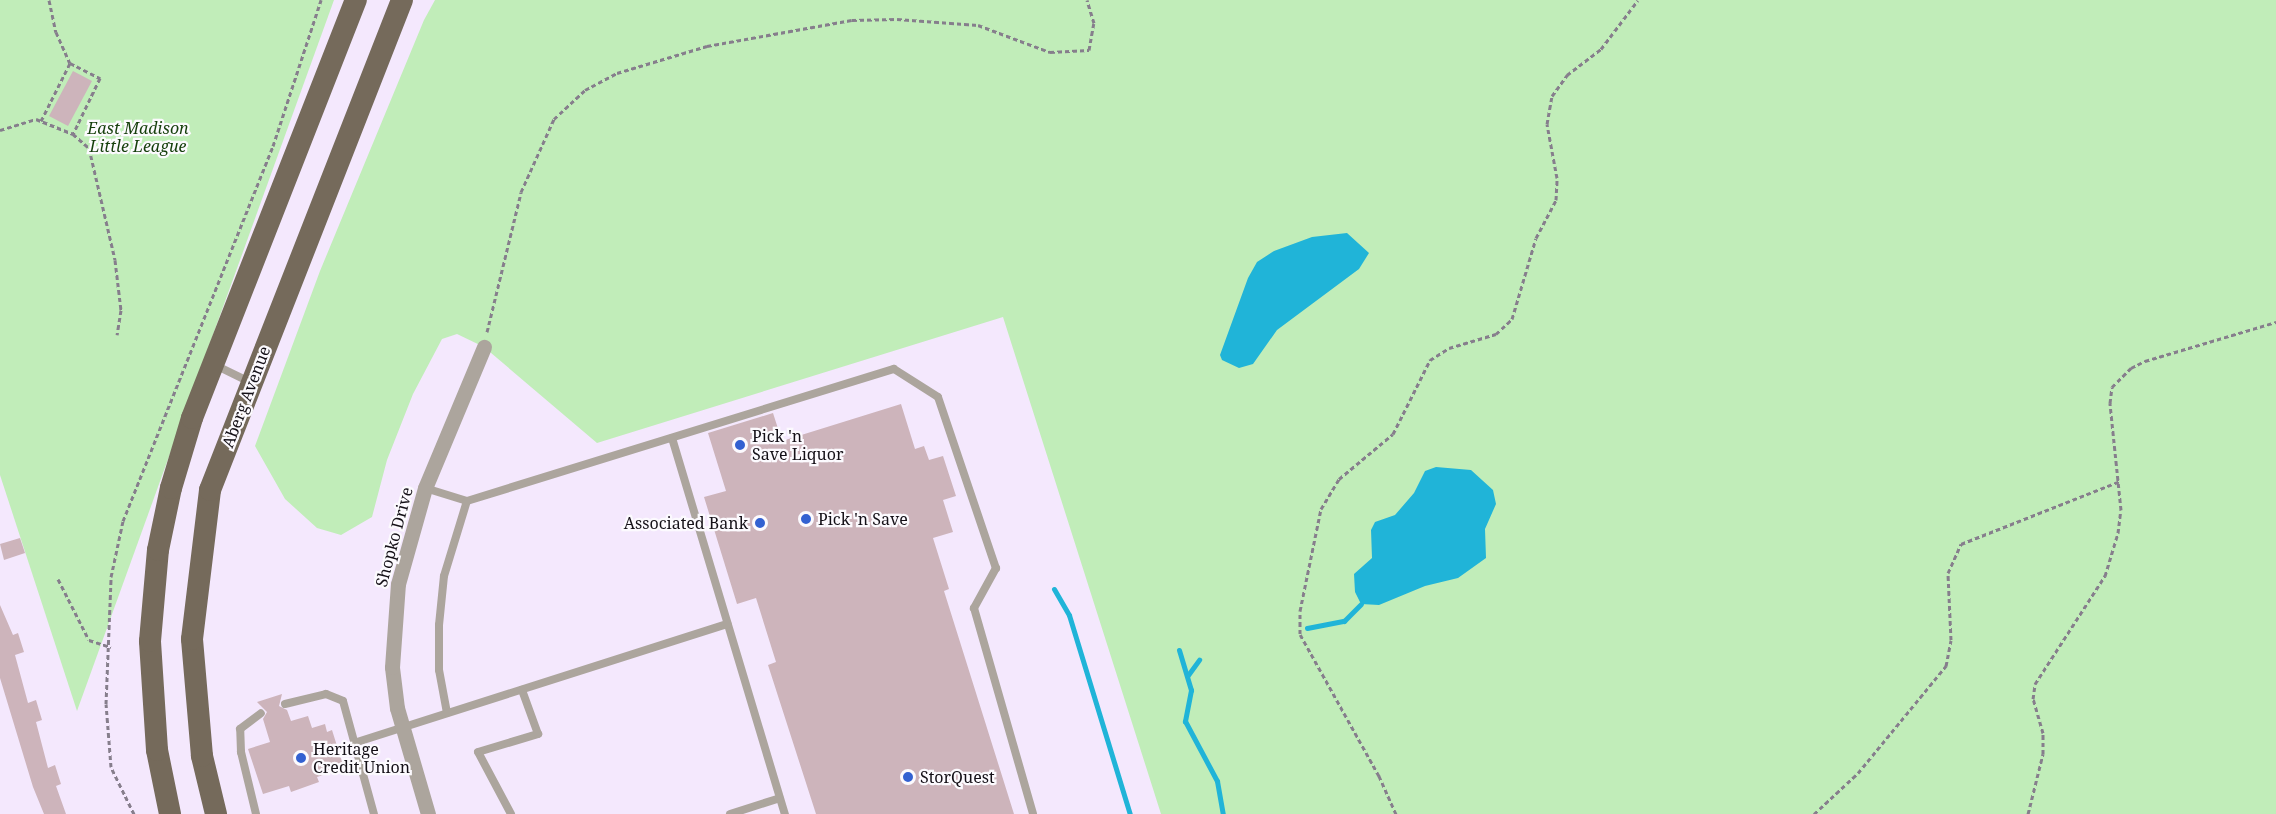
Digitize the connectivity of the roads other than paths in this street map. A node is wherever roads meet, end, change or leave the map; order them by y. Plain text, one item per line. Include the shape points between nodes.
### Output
1 (356, 0) edge
2 (402, 3) edge
3 (484, 347) road end
4 (213, 364) junction
5 (251, 382) junction
6 (672, 438) junction
7 (425, 488) junction
8 (466, 501) junction
9 (728, 624) junction
10 (522, 690) junction
11 (285, 704) dead end
12 (261, 712) dead end
13 (447, 713) junction
14 (402, 728) junction
15 (354, 743) junction
16 (780, 798) junction
17 (170, 814) edge
18 (216, 814) edge
19 (256, 814) edge
20 (374, 814) edge
21 (428, 814) edge
22 (511, 814) edge
23 (730, 814) edge
24 (785, 814) edge
25 (1033, 814) edge

1 - 4 main road
2 - 5 main road, Aberg Avenue
3 - 7 street, Shopko Drive
4 - 5 lane
4 - 17 main road via 171,488 157,561 150,671 157,750
5 - 18 main road, Aberg Avenue via 210,490 194,604 195,693 202,756
6 - 8 lane
6 - 9 lane
6 - 25 lane via 894,369 938,397 996,568 974,608
7 - 8 lane
7 - 14 street, Shopko Drive via 398,584 392,667
8 - 13 lane via 444,576 439,625 439,670
9 - 10 lane
9 - 16 lane
10 - 13 lane
10 - 22 lane via 538,734 478,752
11 - 15 lane via 326,694 343,701
12 - 19 lane via 240,729 241,752
13 - 14 lane
14 - 15 lane
14 - 21 street, Shopko Drive
15 - 20 lane
16 - 23 lane
16 - 24 lane

